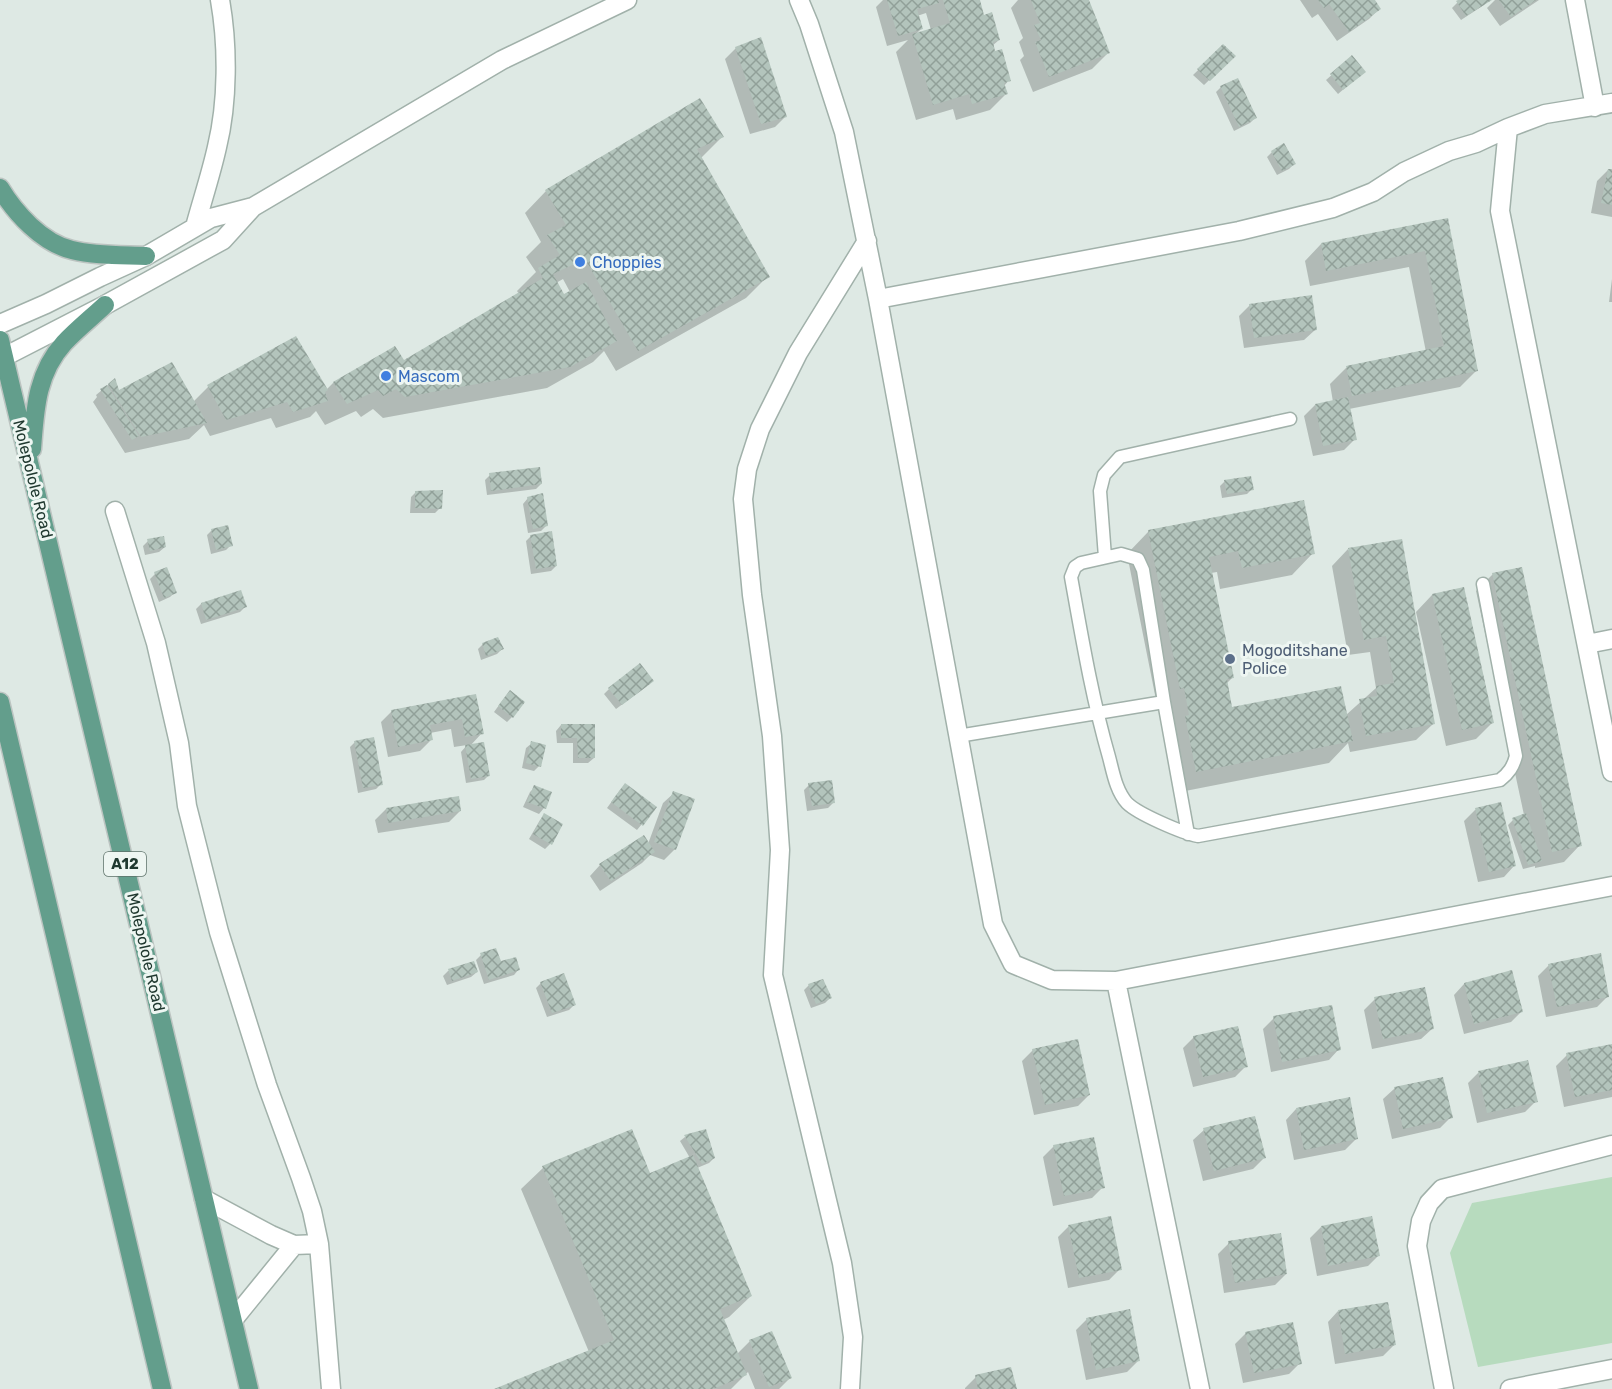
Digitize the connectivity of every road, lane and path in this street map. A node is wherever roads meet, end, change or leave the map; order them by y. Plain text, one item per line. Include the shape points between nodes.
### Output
1 (220, 0) edge
2 (627, 0) edge
3 (799, 0) edge
4 (1575, 0) edge
5 (1604, 105) edge
6 (1509, 128) junction
7 (0, 188) edge
8 (253, 207) junction
9 (195, 227) junction
10 (867, 241) junction
11 (146, 256) junction
12 (878, 299) junction
13 (105, 305) junction
14 (0, 324) edge
15 (1, 352) edge
16 (1290, 418) dead end
17 (30, 465) junction
18 (115, 510) dead end
19 (1105, 557) junction
20 (1483, 584) dead end
21 (1612, 639) edge
22 (1587, 644) junction
23 (0, 702) edge
24 (1164, 702) junction
25 (1096, 713) junction
26 (958, 736) junction
27 (1612, 772) edge
28 (1188, 834) junction
29 (1612, 886) edge
30 (1116, 981) junction
31 (1612, 1145) edge
32 (204, 1199) junction
33 (319, 1244) junction
34 (294, 1245) junction
35 (233, 1320) junction
36 (1612, 1370) edge
37 (162, 1389) edge
38 (249, 1389) edge
39 (331, 1389) edge
40 (850, 1389) edge
41 (1200, 1389) edge
42 (1444, 1389) edge
43 (1510, 1389) edge

1 - 9 street via 225,26 225,101 218,145
2 - 8 street via 502,60
3 - 10 street via 844,132
4 - 5 street
5 - 6 street via 1545,114
6 - 12 street via 1449,151 1373,192 1333,208 1239,231
6 - 22 street via 1500,211
7 - 11 main road via 10,205 44,238 71,250
8 - 9 street via 211,218
8 - 13 street via 223,240
9 - 11 street
10 - 12 street
10 - 40 street via 798,353 760,429 747,469 743,500 772,736 780,850 773,975 842,1263 853,1336
11 - 14 street
12 - 26 street
13 - 15 street
13 - 17 main road via 63,344 41,383
15 - 17 main road, Molepolole Road / A12
16 - 19 lane via 1120,457 1104,475 1100,491
17 - 32 main road, Molepolole Road / A12
18 - 33 street via 156,643 179,743 187,806 219,932 312,1211
19 - 24 lane via 1129,555 1138,559 1143,570
19 - 25 lane via 1081,562 1071,578
20 - 28 lane via 1516,756 1509,773 1500,780 1206,836
21 - 22 street
22 - 27 street
23 - 37 main road
24 - 25 lane
24 - 28 lane
25 - 26 lane
25 - 28 lane via 1118,790 1128,804
26 - 30 street via 993,924 1013,964 1052,980
29 - 30 street
30 - 41 street
31 - 42 street via 1442,1189 1429,1203 1417,1246
32 - 34 street
32 - 35 main road, Molepolole Road / A12
33 - 34 street
33 - 39 street
34 - 35 street
35 - 38 main road, Molepolole Road / A12
36 - 43 street

